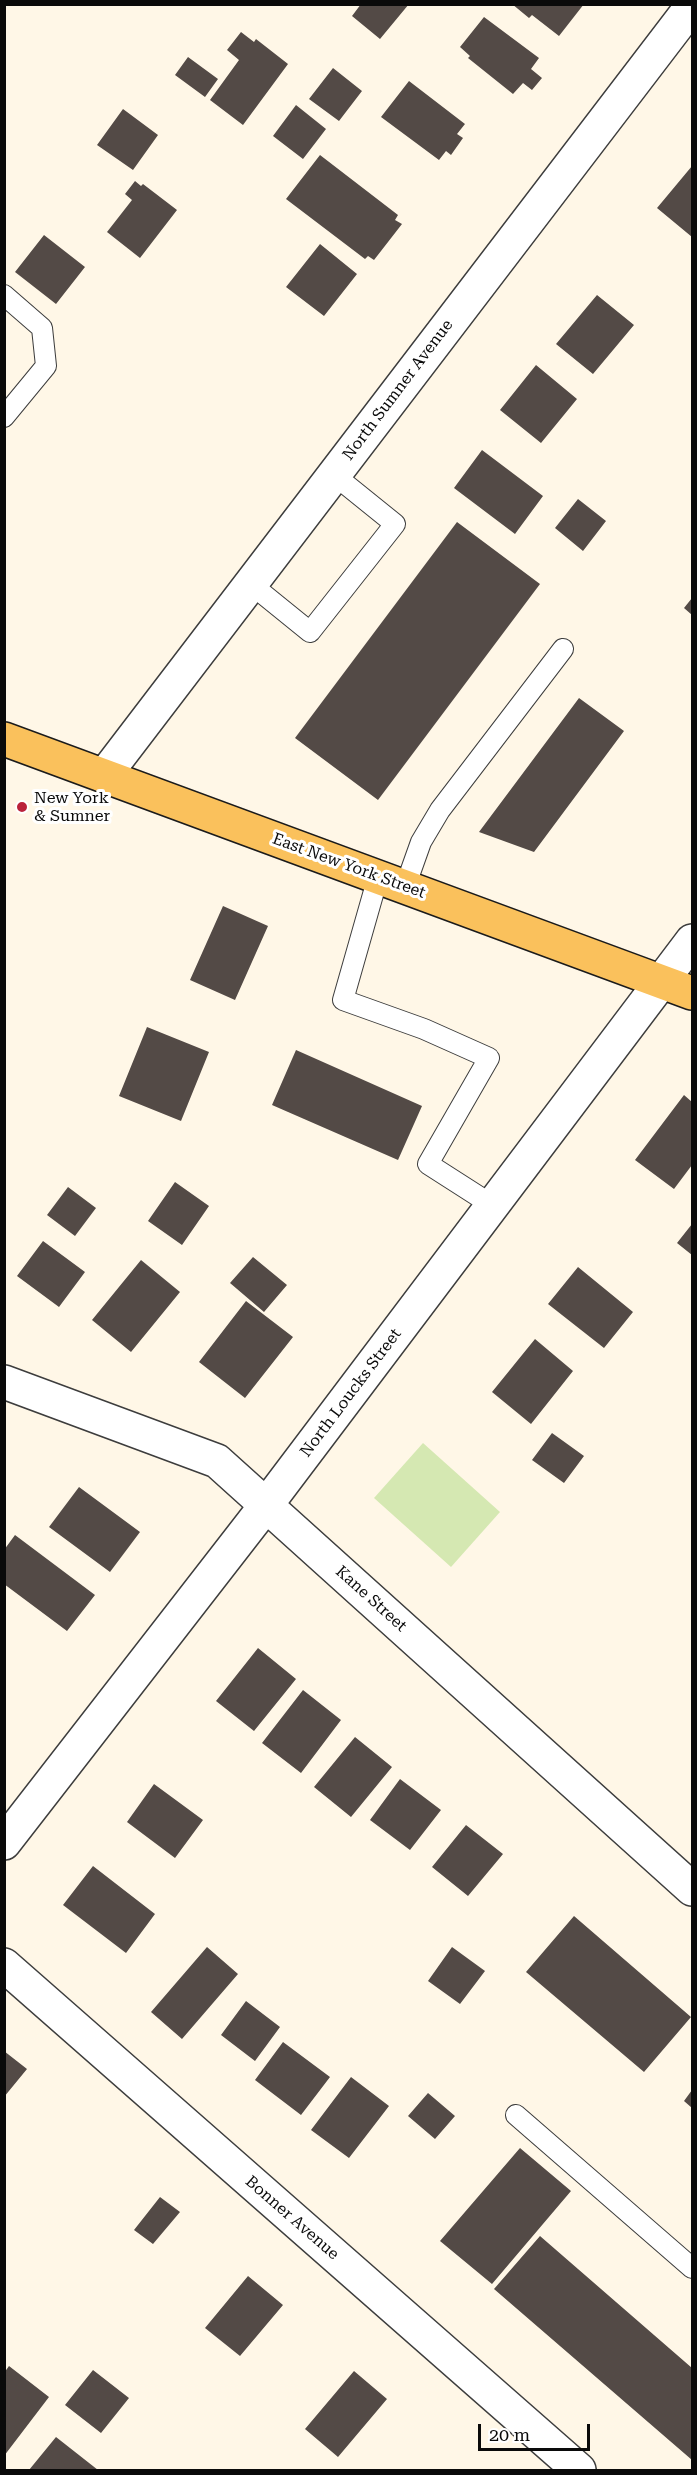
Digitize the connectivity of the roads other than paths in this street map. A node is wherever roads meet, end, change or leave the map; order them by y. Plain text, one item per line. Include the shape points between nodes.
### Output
1 (693, 6) edge
2 (4, 295) edge
3 (4, 417) edge
4 (333, 474) junction
5 (252, 585) junction
6 (563, 649) dead end
7 (4, 739) edge
8 (104, 776) junction
9 (391, 882) junction
10 (693, 940) edge
11 (661, 982) junction
12 (693, 993) edge
13 (492, 1205) junction
14 (4, 1383) edge
15 (267, 1504) junction
16 (4, 1843) edge
17 (693, 1889) edge
18 (4, 1965) edge
19 (516, 2115) dead end
20 (693, 2268) edge
21 (579, 2470) edge

1 - 4 street, North Sumner Avenue
2 - 3 lane via 42,328 46,366
4 - 5 street, North Sumner Avenue
4 - 5 lane via 396,524 310,632
5 - 8 street, North Sumner Avenue
6 - 9 lane via 440,810
7 - 8 main road, East New York Street
8 - 9 main road, East New York Street
9 - 11 main road, East New York Street
9 - 13 lane via 343,1000 489,1058 428,1164
10 - 11 street, North Loucks Street
11 - 12 main road, East New York Street
11 - 13 street, North Loucks Street
13 - 15 street, North Loucks Street
14 - 15 street, Kane Street via 217,1461
15 - 16 street, North Loucks Street
15 - 17 street, Kane Street
18 - 21 street, Bonner Avenue
19 - 20 lane

